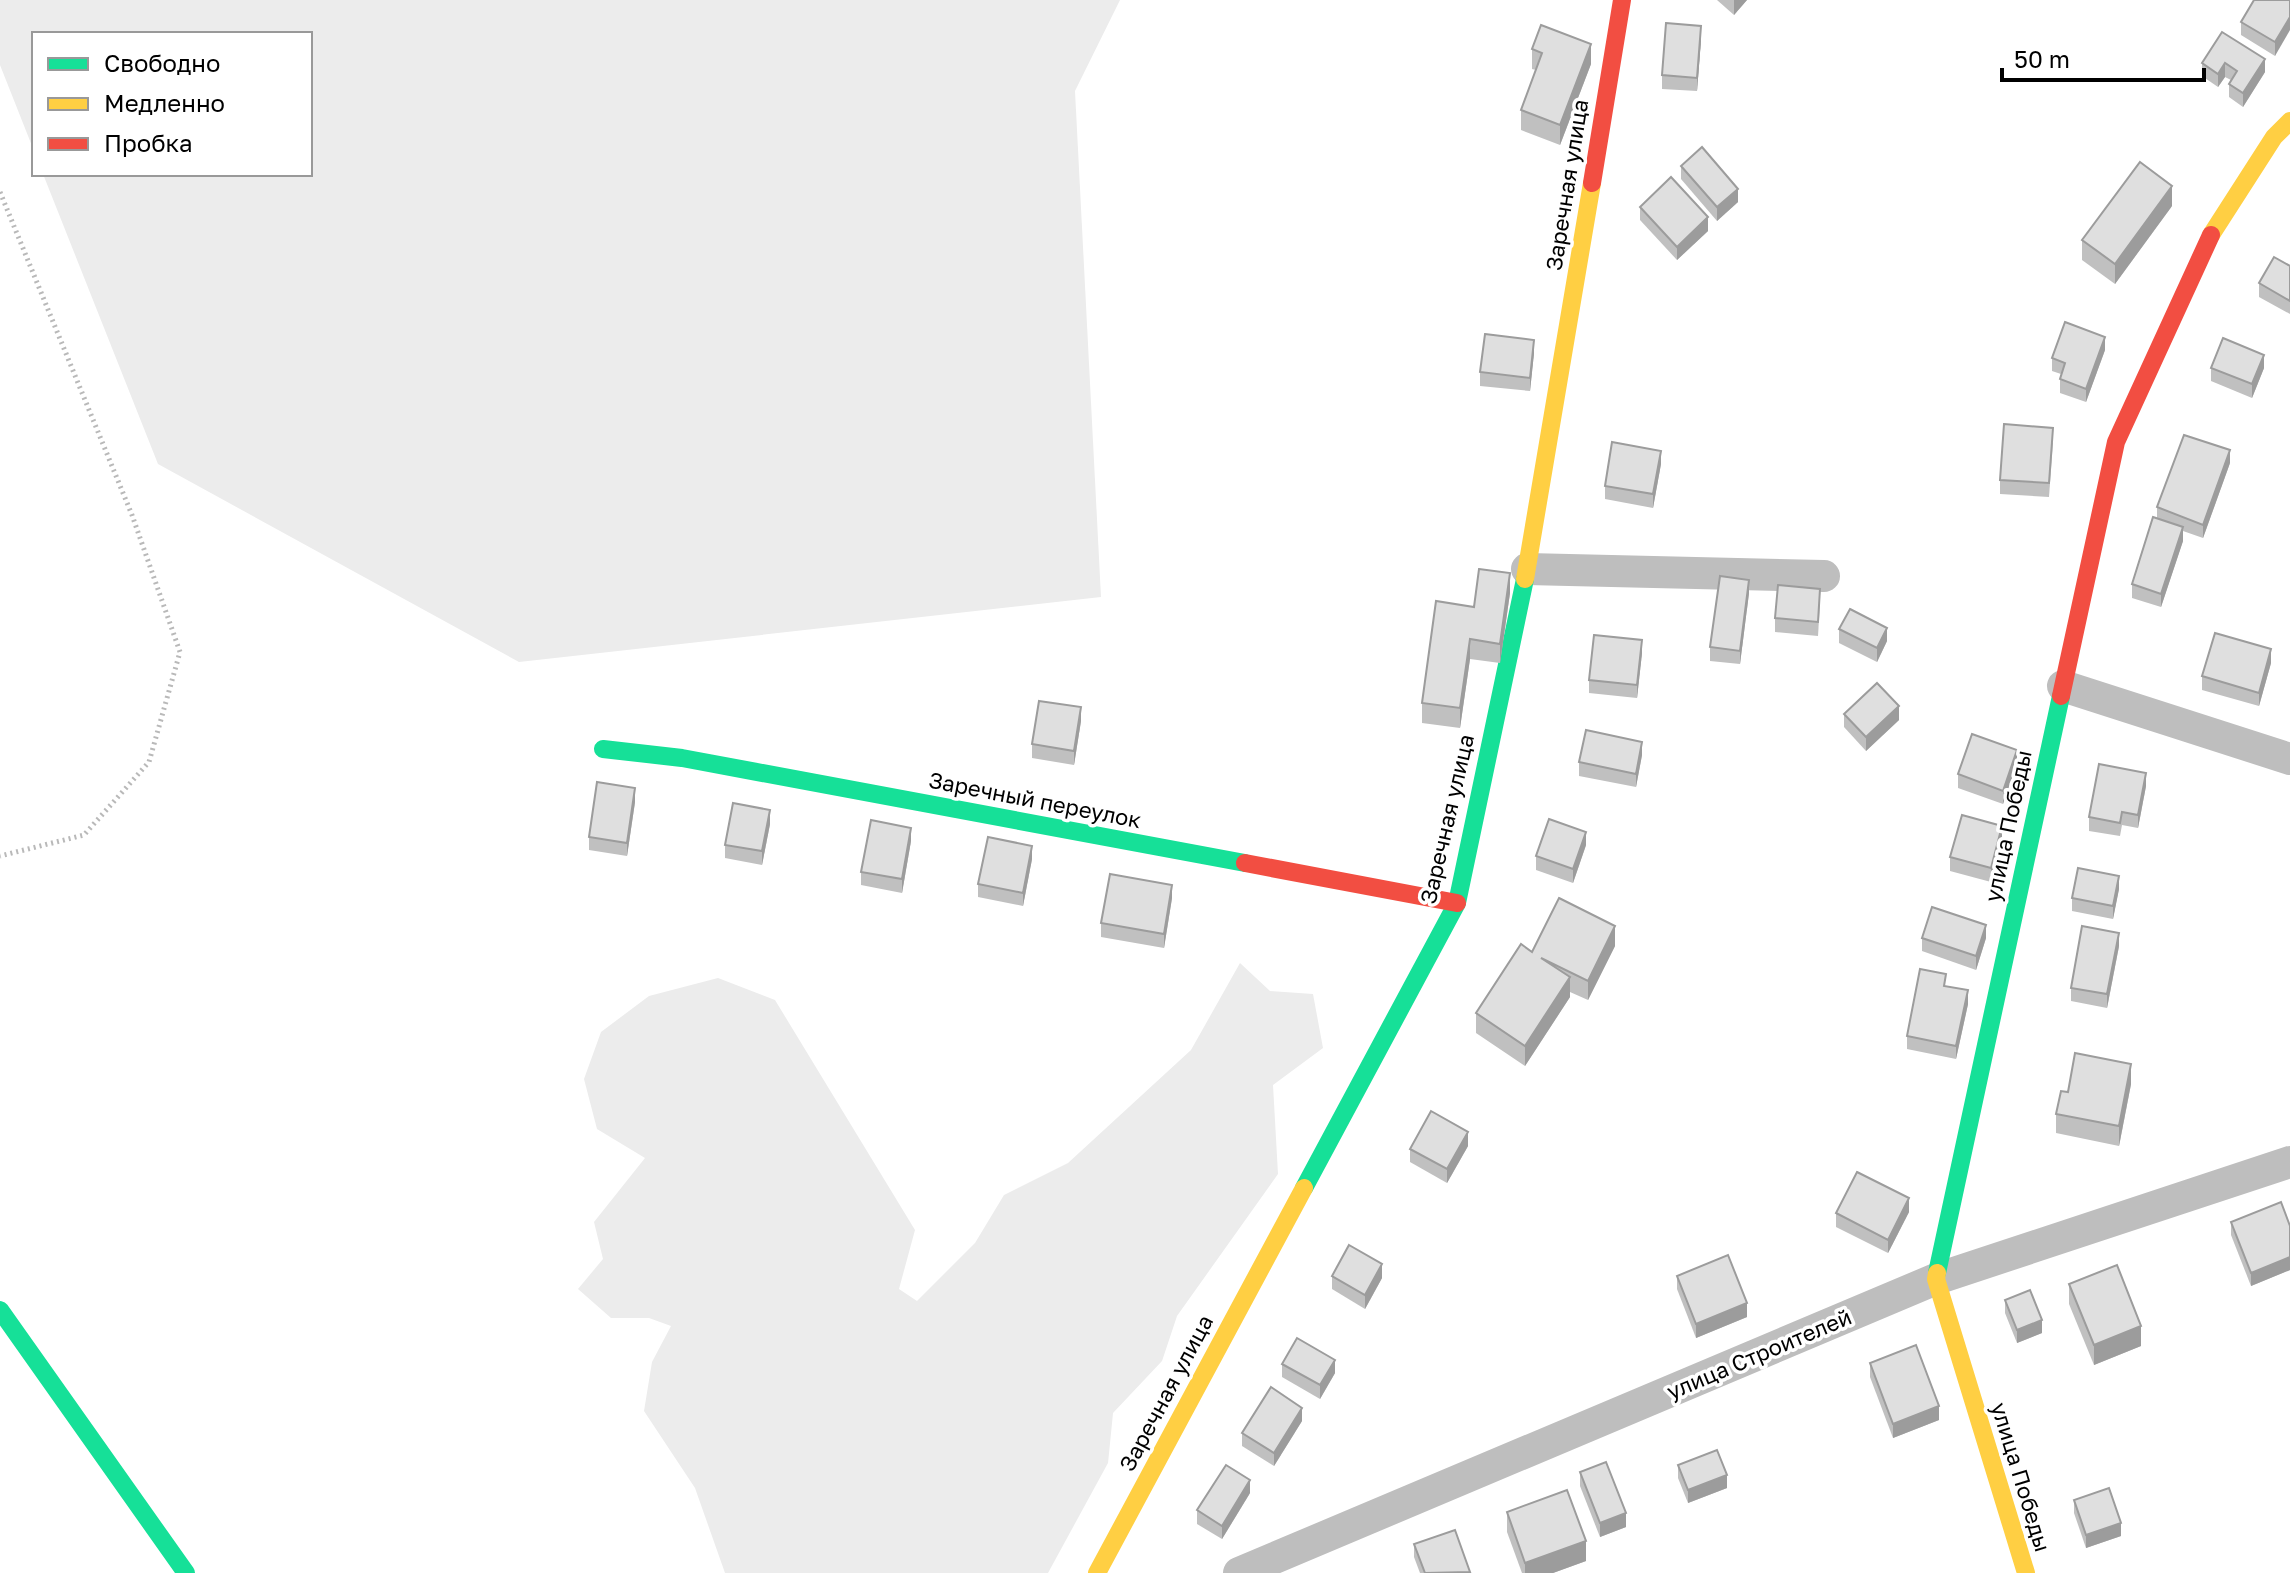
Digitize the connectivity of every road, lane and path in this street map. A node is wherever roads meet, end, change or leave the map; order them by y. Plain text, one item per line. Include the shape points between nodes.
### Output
1 (1622, 0) edge
2 (2290, 121) edge
3 (0, 192) edge
4 (1527, 569) junction
5 (1824, 576) dead end
6 (2063, 686) junction
7 (603, 749) dead end
8 (2290, 759) edge
9 (0, 856) edge
10 (1457, 903) junction
11 (2290, 1162) edge
12 (1936, 1279) junction
13 (0, 1310) edge
14 (186, 1573) edge
15 (1097, 1573) edge
16 (1239, 1573) edge
17 (2026, 1573) edge

1 - 4 street, Заречная улица
2 - 6 street, улица Победы via 2274,137 2207,241 2116,442
3 - 9 path via 132,515 180,652 149,762 84,835
4 - 5 street
4 - 10 street, Заречная улица
6 - 8 street
6 - 12 street, улица Победы
7 - 10 street, Заречный переулок via 682,758
10 - 15 street, Заречная улица
11 - 12 street, улица Строителей
12 - 16 street, улица Строителей
12 - 17 street, улица Победы
13 - 14 street

